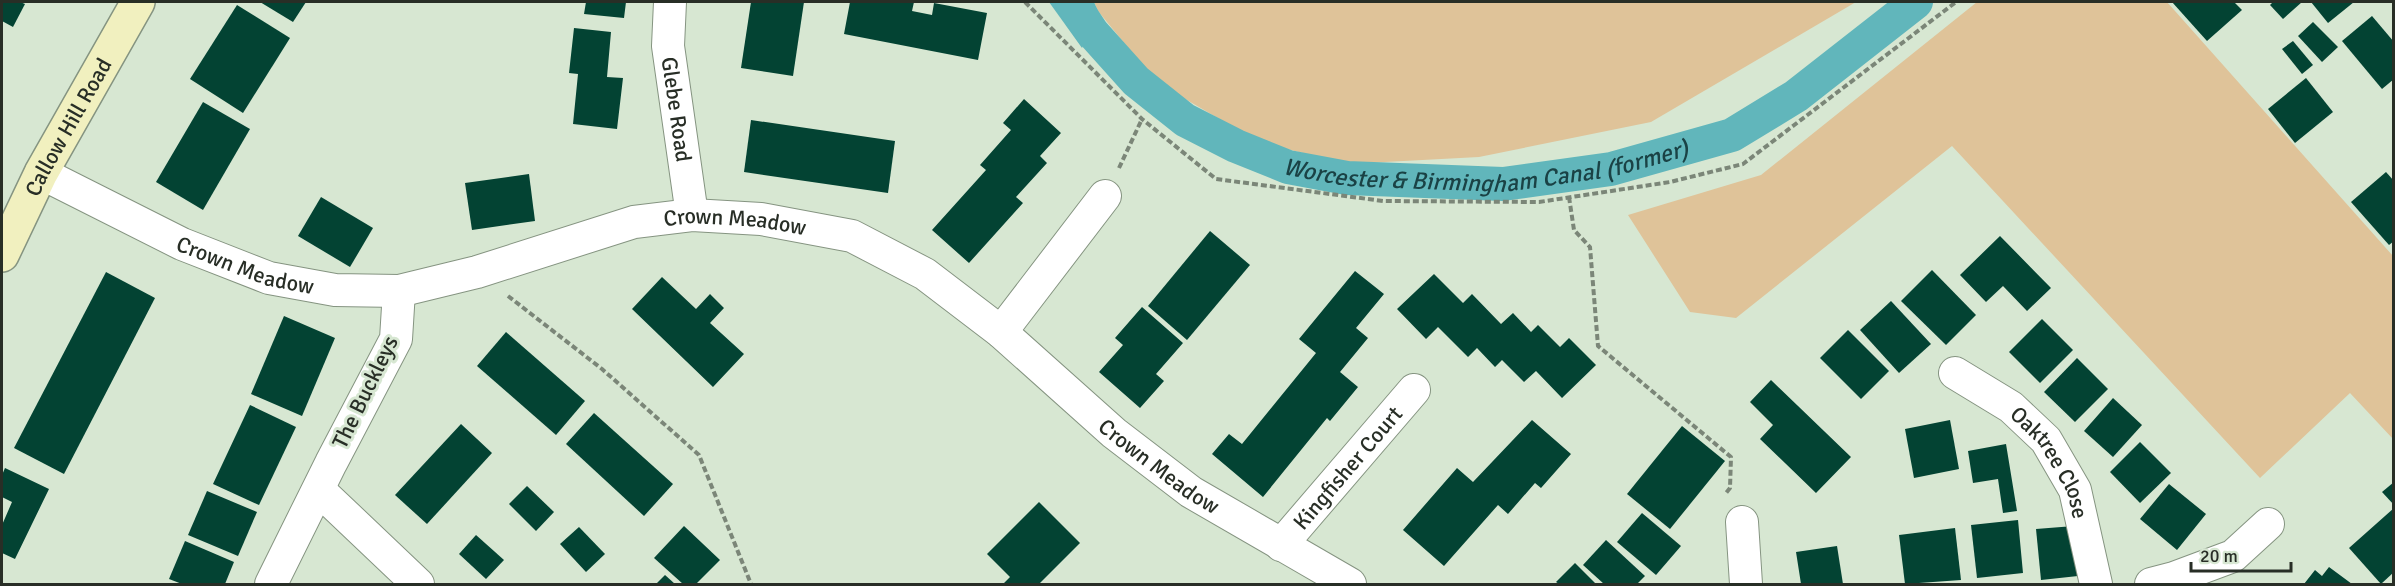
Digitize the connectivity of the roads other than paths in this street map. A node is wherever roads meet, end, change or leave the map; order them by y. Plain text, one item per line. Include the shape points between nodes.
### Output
1 (138, 2) edge
2 (670, 2) edge
3 (40, 173) junction
4 (1106, 196) road end
5 (692, 215) junction
6 (2, 255) edge
7 (399, 291) junction
8 (1001, 332) junction
9 (1955, 373) dead end
10 (1414, 390) dead end
11 (319, 490) junction
12 (1742, 522) dead end
13 (2268, 524) dead end
14 (1281, 545) junction
15 (271, 585) edge
16 (418, 585) edge
17 (1350, 585) edge
18 (1746, 585) edge
19 (2097, 585) edge
20 (2151, 585) edge

1 - 3 street, Callow Hill Road
2 - 5 street, Glebe Road via 668,46
3 - 6 street, Callow Hill Road
3 - 7 street, Crown Meadow via 182,244 269,278 335,290
4 - 8 street
5 - 7 street, Crown Meadow via 634,222 477,272
5 - 8 street, Crown Meadow via 762,219 852,236 926,274
7 - 11 street, The Buckleys via 396,339
8 - 14 street, Crown Meadow via 1114,433 1191,492
9 - 19 street, Oaktree Close via 2011,407 2046,440 2075,490
10 - 14 street, Kingfisher Court
11 - 15 street, The Buckleys
11 - 16 street
12 - 18 street
13 - 20 street via 2233,556
14 - 17 street, Crown Meadow

